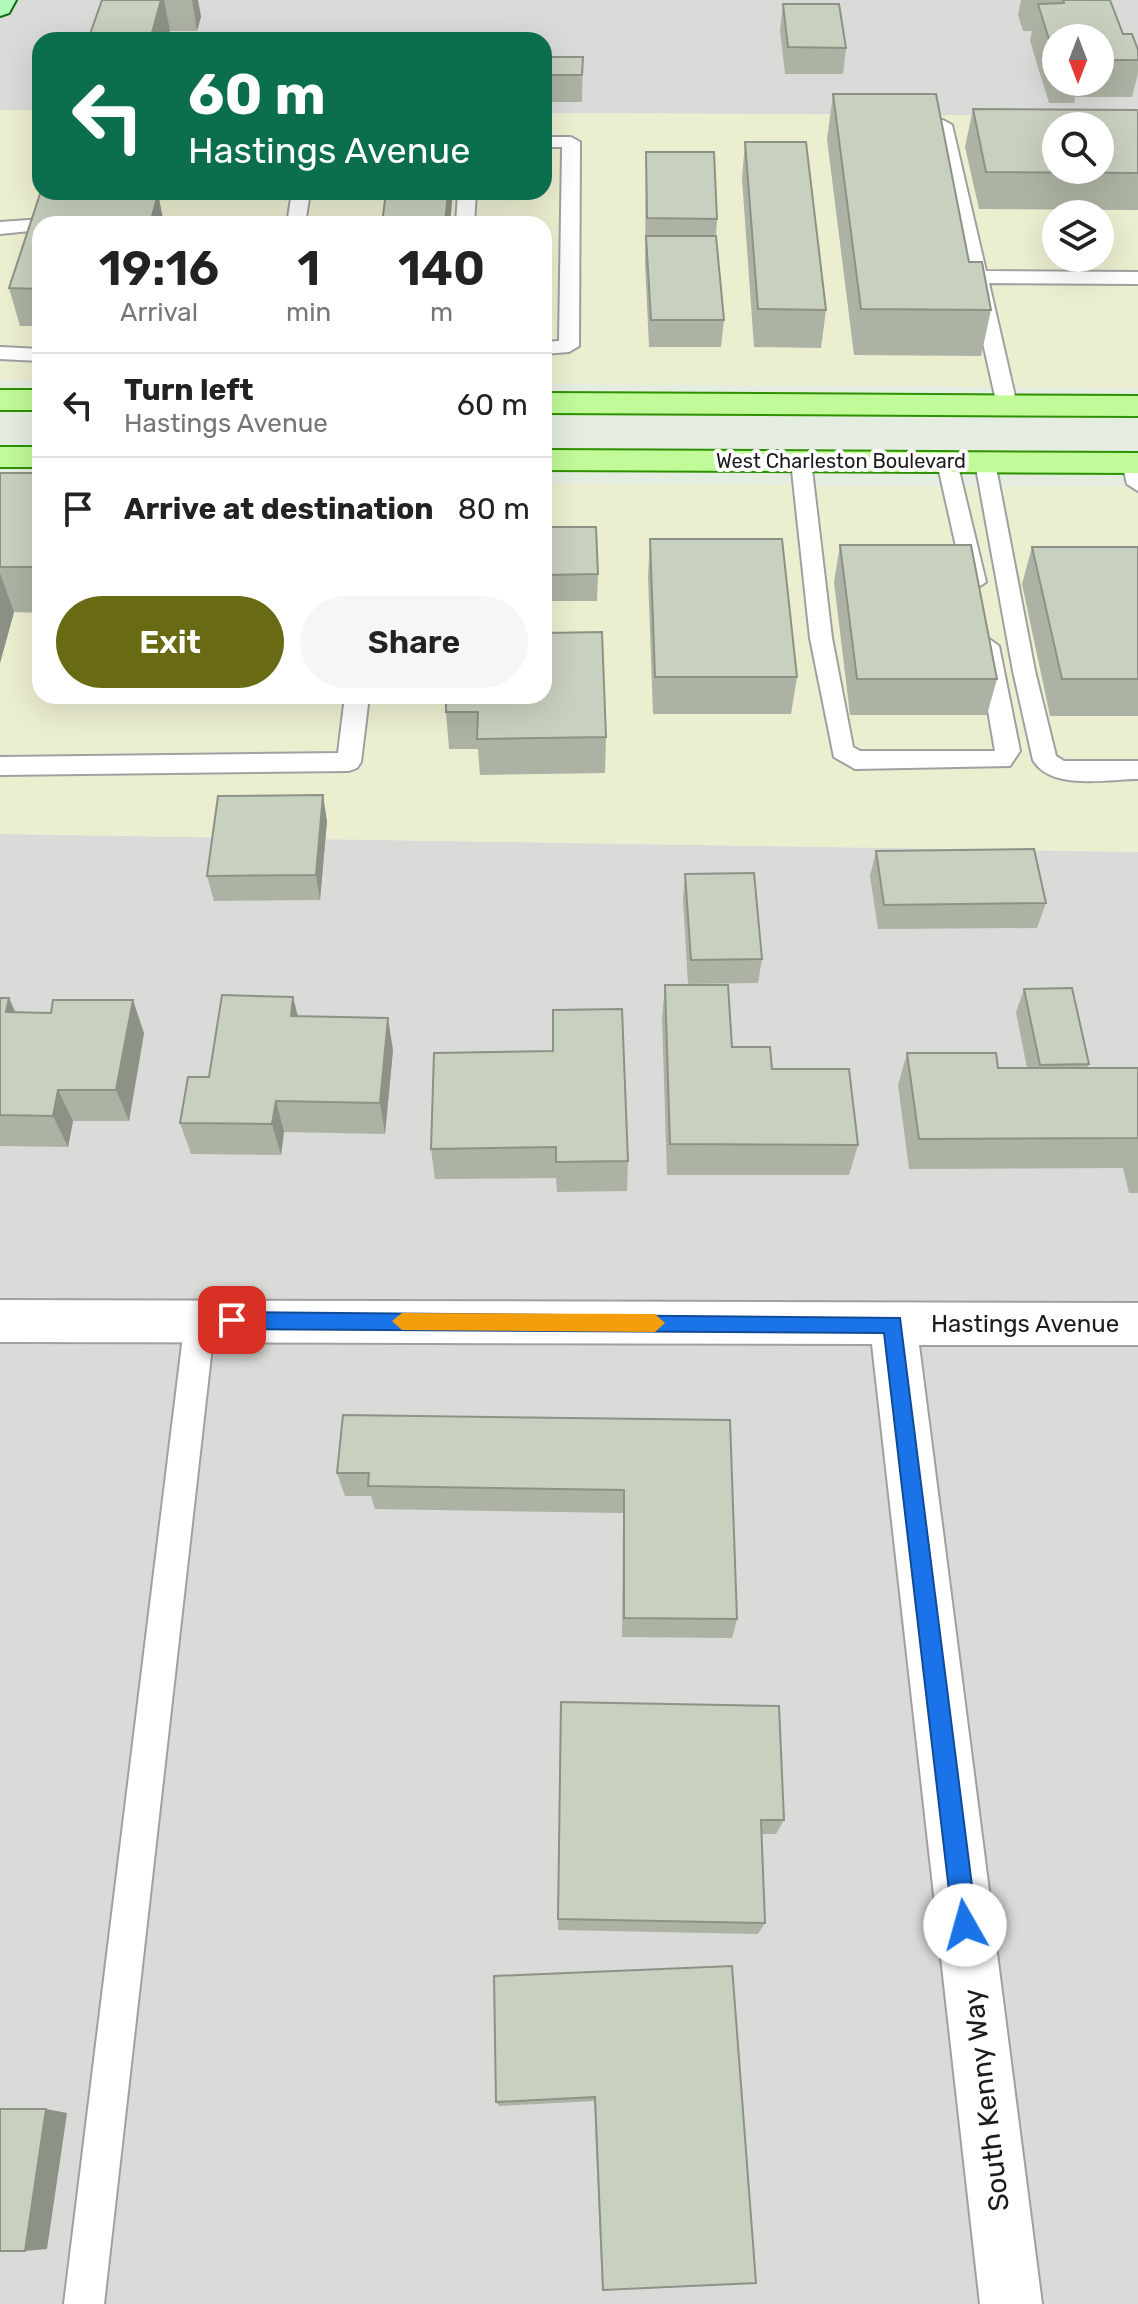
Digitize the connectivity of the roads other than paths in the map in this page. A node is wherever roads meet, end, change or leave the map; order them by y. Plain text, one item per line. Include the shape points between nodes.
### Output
1 (3, 0) edge
2 (0, 8) edge
3 (943, 125) edge
4 (552, 142) edge
5 (32, 225) edge
6 (0, 228) edge
7 (976, 277) junction
8 (1138, 278) edge
9 (552, 347) edge
10 (0, 353) edge
11 (32, 355) edge
12 (0, 400) edge
13 (32, 400) edge
14 (552, 403) edge
15 (1007, 405) junction
16 (1138, 406) edge
17 (0, 457) edge
18 (32, 457) edge
19 (552, 460) edge
20 (801, 461) junction
21 (947, 462) junction
22 (985, 462) junction
23 (1136, 470) edge
24 (356, 704) edge
25 (0, 766) edge
26 (1138, 770) edge
27 (200, 1320) junction
28 (0, 1321) edge
29 (1138, 1324) edge
30 (893, 1325) junction
31 (84, 2304) edge
32 (1011, 2304) edge

1 - 2 street
3 - 7 lane
4 - 9 lane via 571,142 569,346
5 - 6 lane
7 - 8 lane
7 - 15 lane
10 - 11 lane
12 - 13 main road
14 - 15 main road
15 - 16 main road
17 - 18 main road
19 - 20 main road, West Charleston Boulevard
20 - 21 main road, West Charleston Boulevard
20 - 21 lane via 821,638 842,751 855,760 1002,760 1008,751
21 - 22 main road, West Charleston Boulevard
22 - 23 main road, West Charleston Boulevard
22 - 26 lane via 1045,760 1059,770
24 - 25 lane via 349,762
27 - 28 street, Hastings Avenue
27 - 30 street, Hastings Avenue
27 - 31 lane
29 - 30 street, Hastings Avenue
30 - 32 street, South Kenny Way

